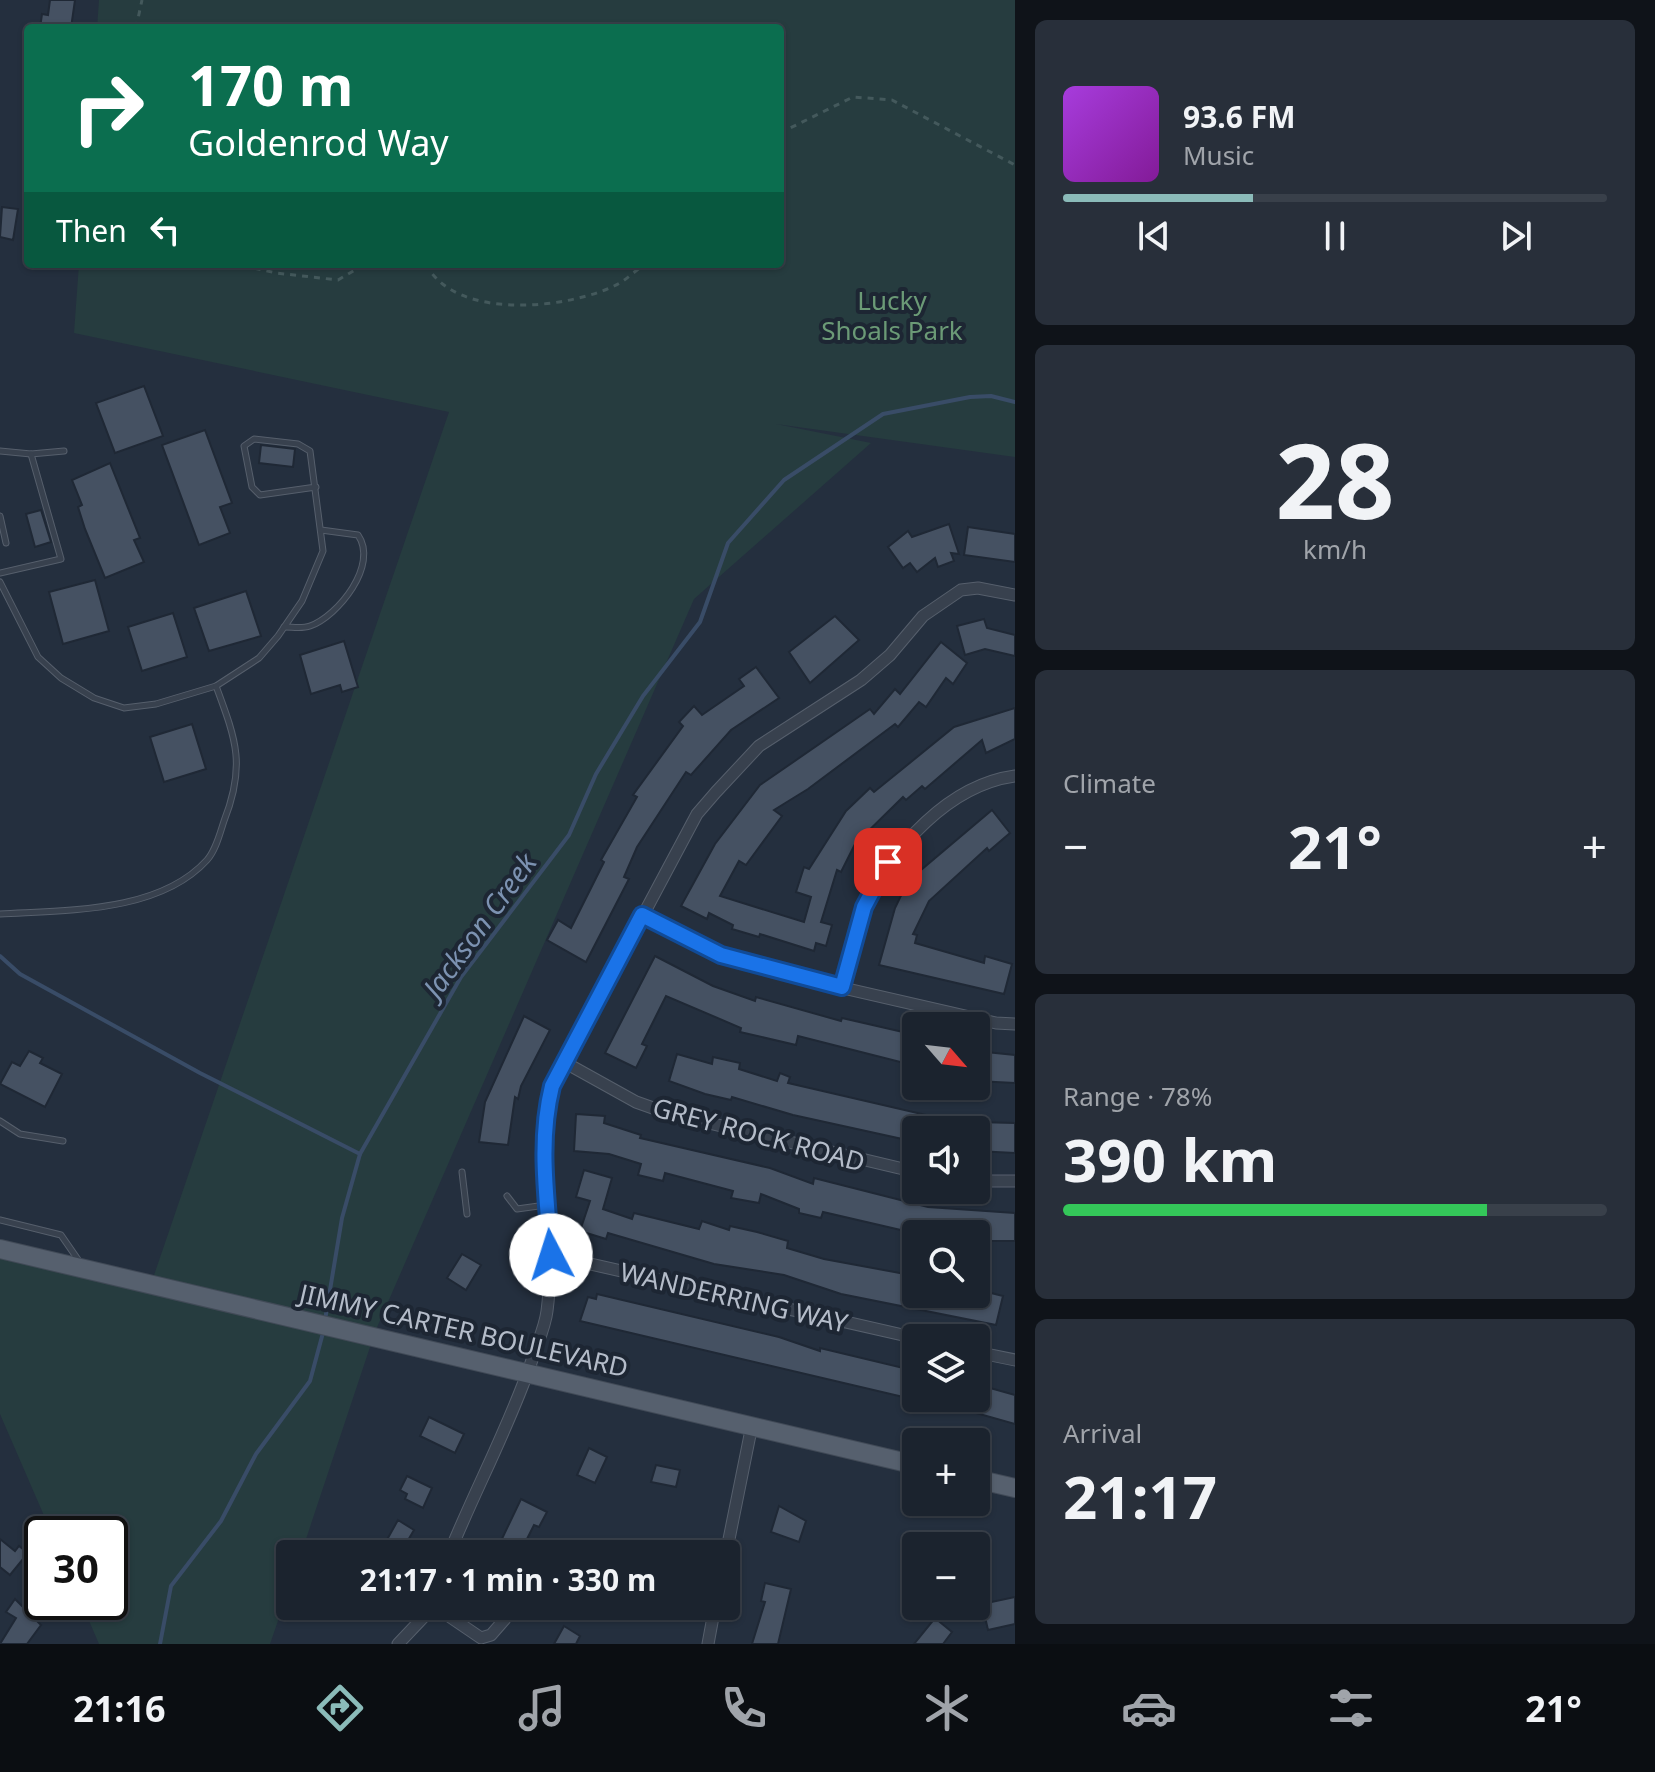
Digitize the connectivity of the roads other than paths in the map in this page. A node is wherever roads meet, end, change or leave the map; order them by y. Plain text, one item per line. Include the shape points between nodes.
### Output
1 (0, 451) edge
2 (64, 451) dead end
3 (31, 454) junction
4 (316, 487) junction
5 (0, 516) edge
6 (321, 530) junction
7 (6, 543) dead end
8 (0, 573) edge
9 (0, 582) edge
10 (1015, 595) edge
11 (284, 627) junction
12 (216, 686) junction
13 (1015, 776) edge
14 (0, 914) edge
15 (642, 915) junction
16 (842, 987) junction
17 (1015, 1024) edge
18 (564, 1062) junction
19 (0, 1121) edge
20 (63, 1141) dead end
21 (902, 1169) edge
22 (462, 1172) dead end
23 (990, 1181) edge
24 (1015, 1181) edge
25 (507, 1196) dead end
26 (547, 1205) junction
27 (467, 1214) dead end
28 (0, 1220) edge
29 (0, 1249) edge
30 (551, 1255) junction
31 (84, 1268) junction
32 (902, 1335) edge
33 (990, 1355) edge
34 (1015, 1360) edge
35 (528, 1371) junction
36 (752, 1425) junction
37 (902, 1462) edge
38 (990, 1482) edge
39 (1015, 1488) edge
40 (455, 1540) edge
41 (729, 1540) edge
42 (421, 1620) edge
43 (455, 1620) edge
44 (504, 1620) edge
45 (712, 1620) edge
46 (398, 1644) edge
47 (708, 1644) edge

1 - 3 lane
2 - 3 lane
3 - 8 lane via 61,559
4 - 4 lane via 313,458 305,447 254,439 244,446 252,487 260,495
4 - 6 lane
5 - 7 lane
6 - 11 lane via 317,572
6 - 11 lane via 358,535 364,548 361,567 328,617 307,628
9 - 12 lane via 38,657 94,698 124,708
10 - 15 street via 961,590 923,616 861,680 759,746 697,814
11 - 12 lane via 259,658
12 - 14 lane via 239,758 234,796 210,857 190,875 145,896 73,909
13 - 16 street via 994,778 949,804 888,862 864,907
15 - 16 street via 721,955
15 - 18 street
16 - 17 street
18 - 21 street, GREY ROCK ROAD via 667,1113
18 - 26 street via 545,1115
19 - 20 lane via 20,1134
22 - 27 lane
23 - 24 street
25 - 26 lane via 517,1209
26 - 30 street
28 - 31 lane via 61,1235
29 - 31 main road, JIMMY CARTER BOULEVARD
30 - 32 street, WANDERRING WAY
30 - 35 street via 546,1316
31 - 35 main road, JIMMY CARTER BOULEVARD
33 - 34 street
35 - 36 main road, JIMMY CARTER BOULEVARD
35 - 40 street
36 - 37 main road, JIMMY CARTER BOULEVARD
36 - 41 street
38 - 39 main road
42 - 46 street
43 - 44 street via 481,1638
45 - 47 street

